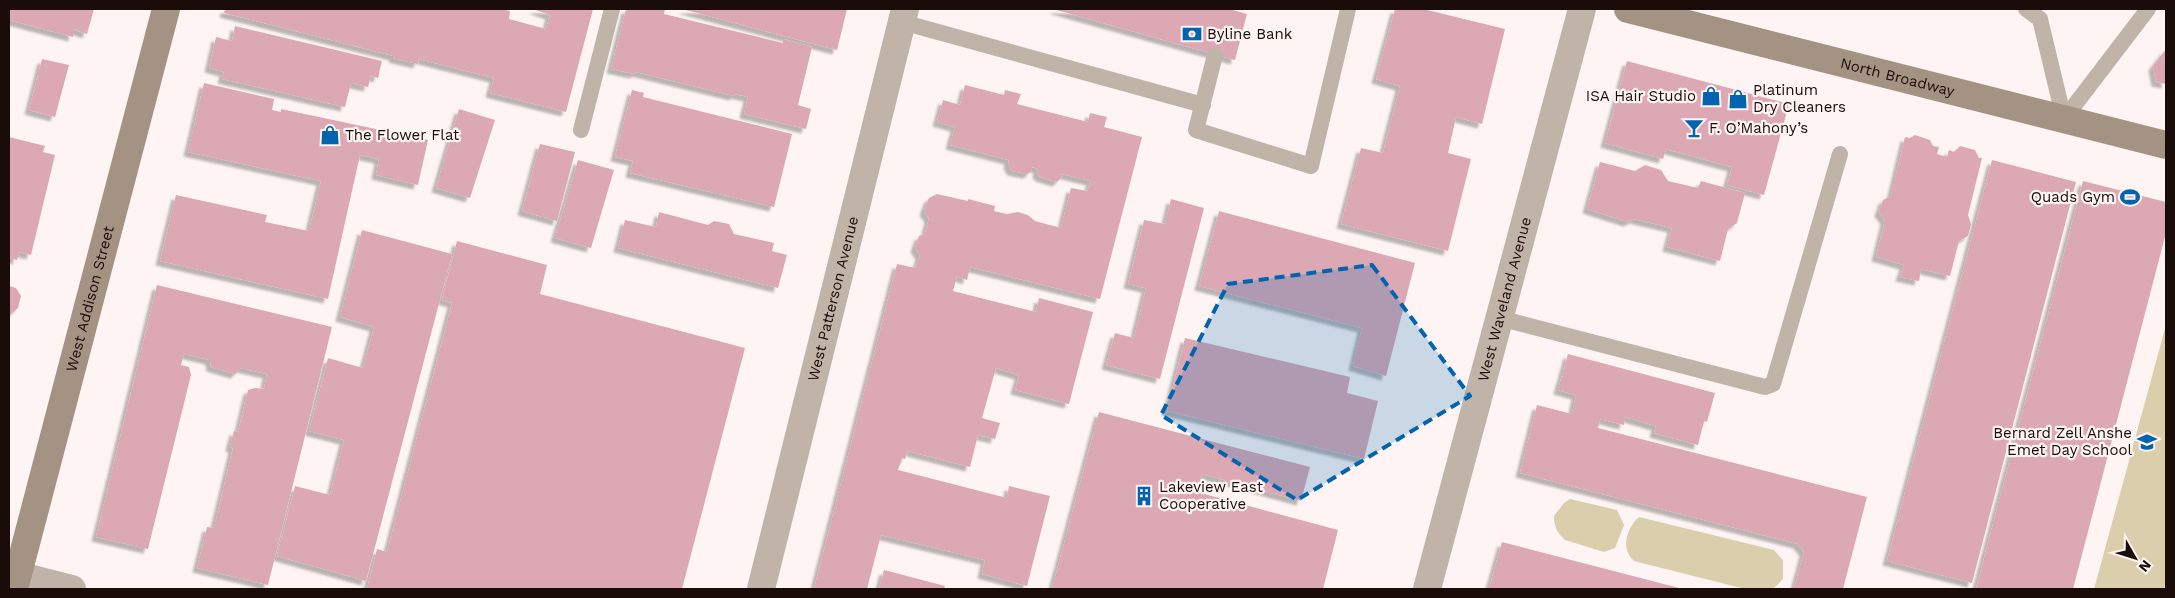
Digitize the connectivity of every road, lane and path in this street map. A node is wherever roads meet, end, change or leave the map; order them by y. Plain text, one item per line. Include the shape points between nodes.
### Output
1 (166, 9) edge
2 (612, 9) edge
3 (1348, 9) edge
4 (1582, 9) edge
5 (1628, 9) edge
6 (2026, 9) edge
7 (2148, 9) edge
8 (904, 15) edge
9 (1215, 55) dead end
10 (1203, 105) junction
11 (2064, 119) junction
12 (581, 130) dead end
13 (2166, 145) edge
14 (1840, 154) dead end
15 (1499, 318) junction
16 (13, 579) edge
17 (72, 589) edge
18 (761, 589) edge
19 (1427, 589) edge

1 - 16 street, West Addison Street
2 - 12 lane
3 - 10 lane via 1311,166 1196,130
4 - 15 street, West Waveland Avenue
5 - 11 street, North Broadway
6 - 11 lane via 2040,19
7 - 11 lane
8 - 10 lane
8 - 18 street, West Patterson Avenue
9 - 10 lane
11 - 13 street, North Broadway
14 - 15 lane via 1773,384 1766,387
15 - 19 street, West Waveland Avenue
16 - 17 street

